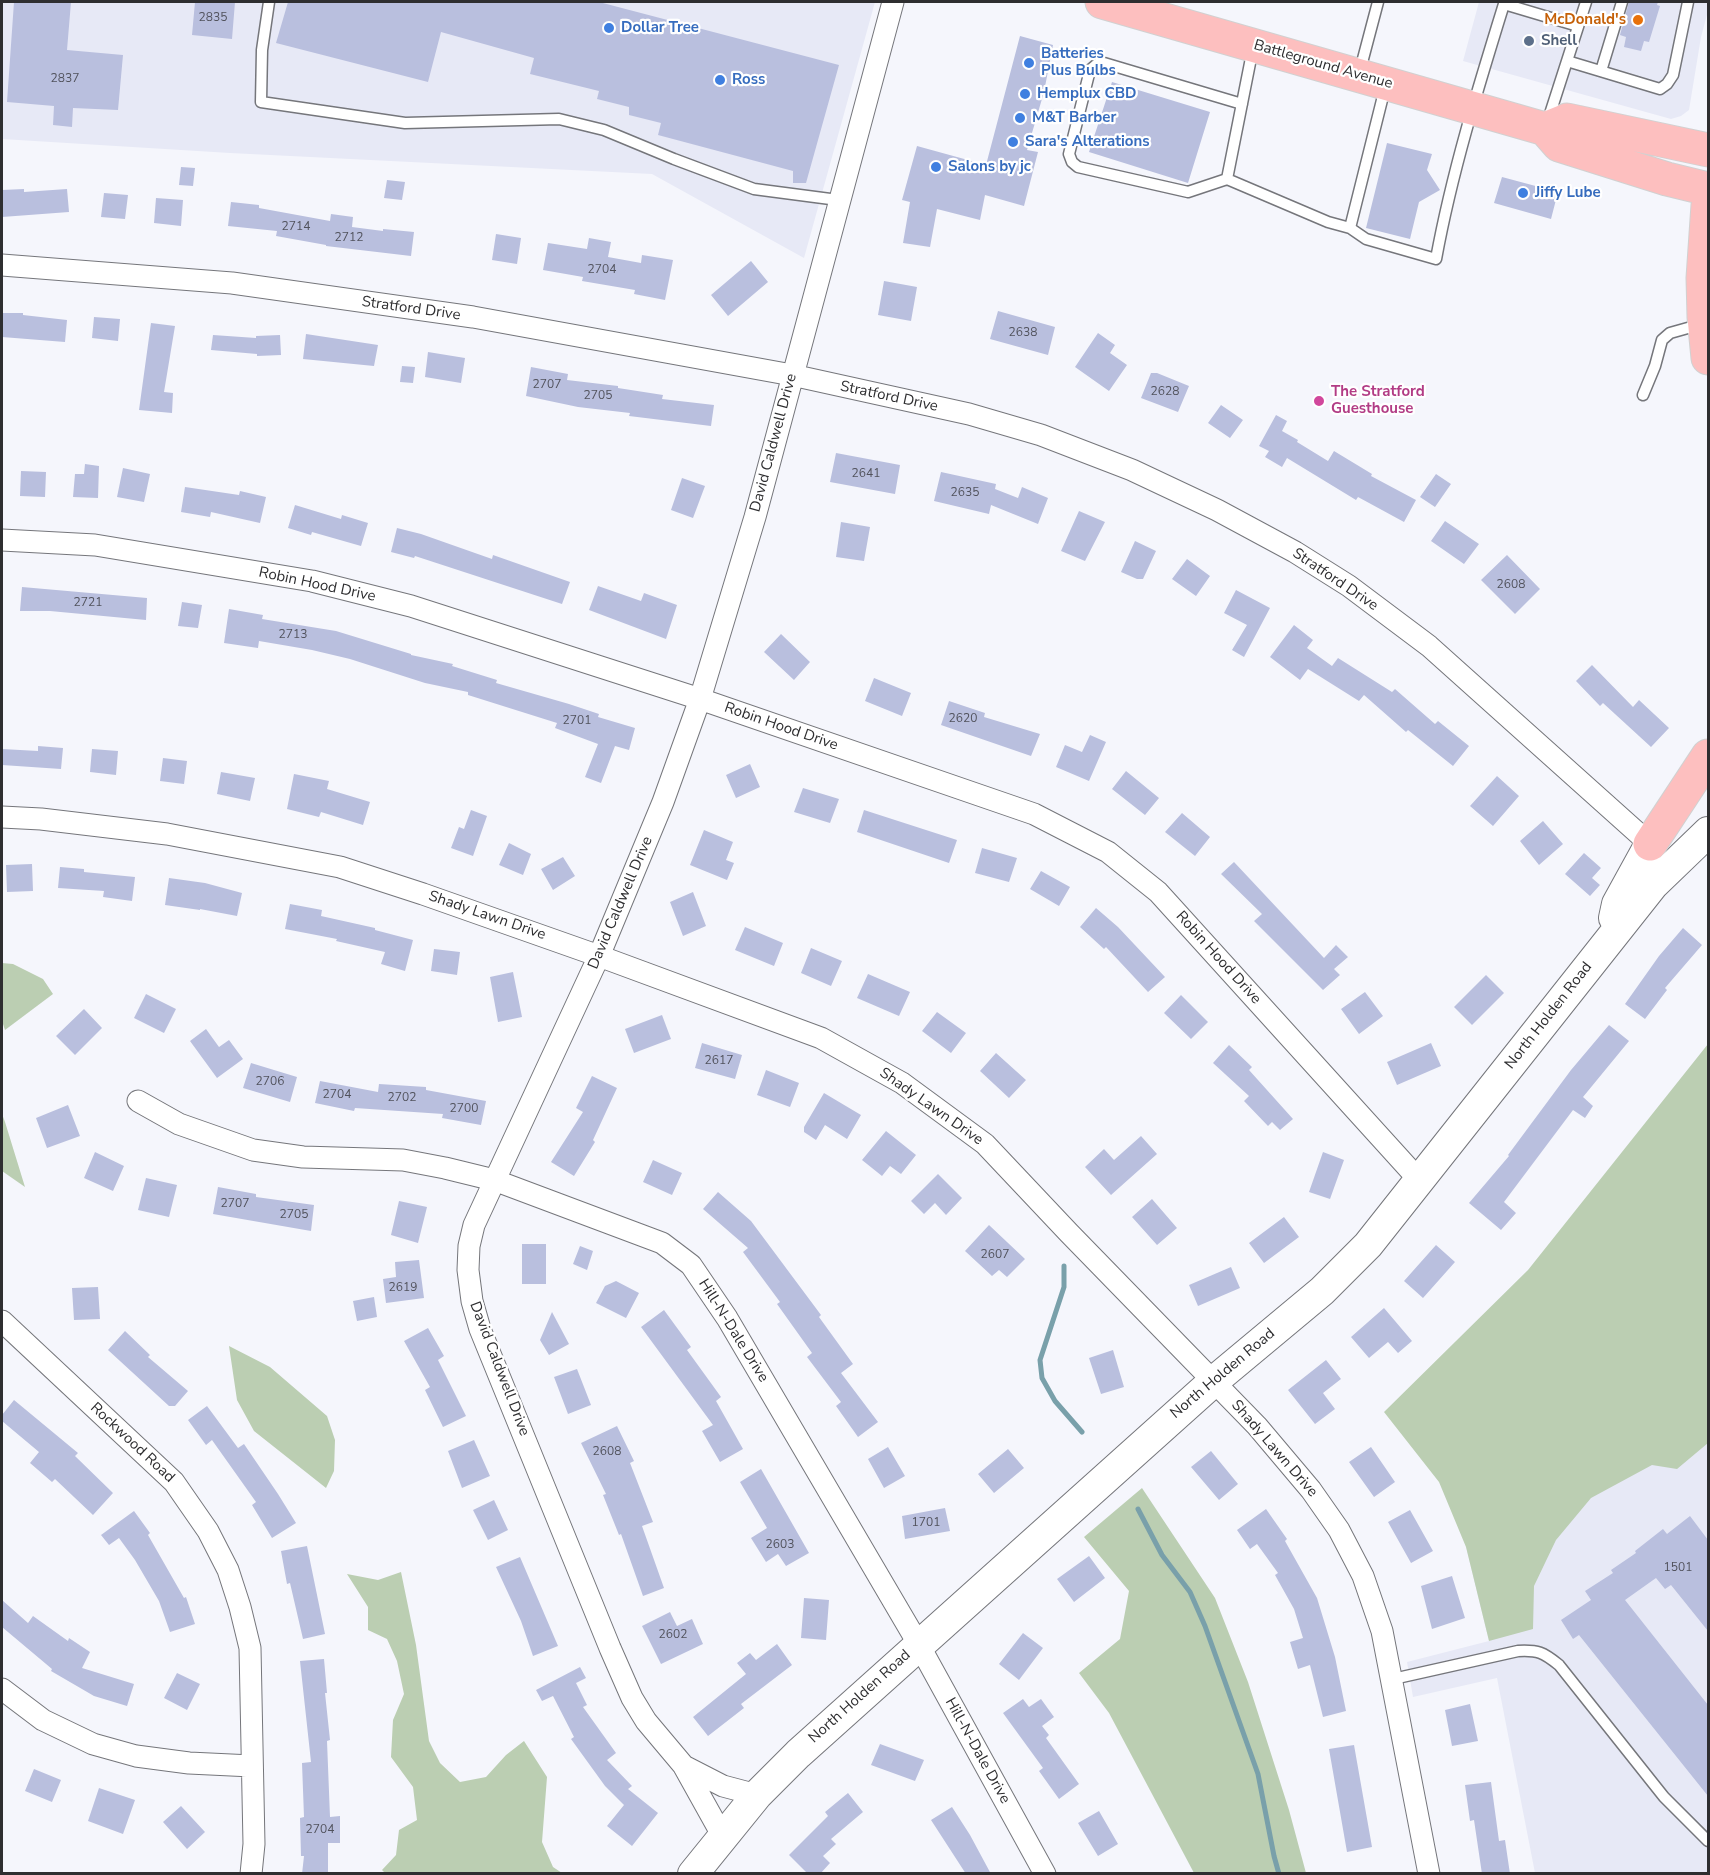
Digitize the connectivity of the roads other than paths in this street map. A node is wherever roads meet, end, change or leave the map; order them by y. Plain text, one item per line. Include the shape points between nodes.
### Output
1 (269, 2) edge
2 (893, 2) edge
3 (1101, 2) edge
4 (1378, 2) edge
5 (1586, 2) edge
6 (1622, 2) edge
7 (1688, 2) edge
8 (1578, 26) junction
9 (1254, 45) junction
10 (1567, 61) junction
11 (1601, 71) junction
12 (1372, 79) junction
13 (1242, 104) junction
14 (1472, 108) junction
15 (1545, 129) junction
16 (1708, 150) edge
17 (1227, 179) junction
18 (1708, 189) edge
19 (838, 200) junction
20 (1708, 205) edge
21 (1350, 228) junction
22 (2, 265) edge
23 (1705, 323) junction
24 (1708, 358) edge
25 (792, 375) junction
26 (1643, 395) dead end
27 (2, 540) edge
28 (700, 699) junction
29 (1708, 756) edge
30 (2, 817) edge
31 (1708, 832) edge
32 (1650, 844) junction
33 (1610, 939) junction
34 (599, 956) junction
35 (138, 1101) dead end
36 (494, 1180) junction
37 (1420, 1181) junction
38 (2, 1321) edge
39 (1214, 1381) junction
40 (919, 1645) junction
41 (1393, 1679) junction
42 (2, 1689) edge
43 (682, 1765) junction
44 (252, 1766) junction
45 (758, 1795) junction
46 (722, 1835) junction
47 (1708, 1841) edge
48 (251, 1874) edge
49 (693, 1874) edge
50 (1045, 1874) edge
51 (1429, 1874) edge

1 - 19 lane via 262,50 261,102 405,123 559,119 604,130 754,189
2 - 19 street, David Caldwell Drive
3 - 9 main road, Battleground Avenue
4 - 12 lane
5 - 8 lane
6 - 11 lane
7 - 11 lane via 1673,75 1660,90
8 - 10 lane
8 - 14 lane via 1504,4
9 - 12 main road, Battleground Avenue
9 - 13 lane
10 - 11 lane
10 - 15 lane
12 - 14 main road, Battleground Avenue
12 - 21 lane
13 - 17 lane
13 - 17 lane via 1097,64 1090,70 1069,154 1078,167 1188,192
14 - 15 main road, Battleground Avenue
14 - 21 lane via 1436,259 1366,239
15 - 16 main road via 1567,120
15 - 18 main road, Battleground Avenue via 1559,145
17 - 21 lane
19 - 25 street, David Caldwell Drive
20 - 23 main road via 1703,278
22 - 25 street, Stratford Drive via 232,283 473,317
23 - 24 main road
23 - 26 lane via 1670,333 1662,340
25 - 28 street, David Caldwell Drive via 737,582
25 - 32 street, Stratford Drive via 969,414 1041,435 1132,470 1294,552 1349,586 1429,646
27 - 28 street, Robin Hood Drive via 95,545 312,581 411,606
28 - 34 street, David Caldwell Drive via 663,802
28 - 37 street, Robin Hood Drive via 1034,814 1108,852 1158,892
29 - 32 main road
30 - 34 street, Shady Lawn Drive via 167,834 340,867
31 - 33 main road, North Holden Road via 1653,885
32 - 33 main road via 1617,904
33 - 37 main road, North Holden Road
34 - 36 street, David Caldwell Drive
34 - 39 street, Shady Lawn Drive via 822,1038 902,1083 986,1144
35 - 36 street, Hill-N-Dale Drive via 179,1124 253,1150 303,1157 403,1160
36 - 40 street, Hill-N-Dale Drive via 662,1244 691,1265 727,1318
36 - 43 street, David Caldwell Drive via 469,1246 472,1301 480,1329 632,1698
37 - 39 main road, North Holden Road via 1368,1245 1329,1284
38 - 44 street, Rockwood Road via 174,1482 208,1531 228,1570 250,1648
39 - 40 main road, North Holden Road
39 - 41 street, Shady Lawn Drive via 1311,1490 1339,1530 1363,1576
40 - 45 main road, North Holden Road
40 - 50 street, Hill-N-Dale Drive
41 - 47 lane via 1518,1652 1534,1650 1546,1655 1664,1797
41 - 51 street, Shady Lawn Drive
42 - 44 street via 43,1720 93,1744 136,1756
43 - 45 street, David Caldwell Drive via 723,1786
43 - 46 street, David Caldwell Drive
44 - 48 street, Rockwood Road
45 - 46 main road, North Holden Road
46 - 49 main road, North Holden Road

